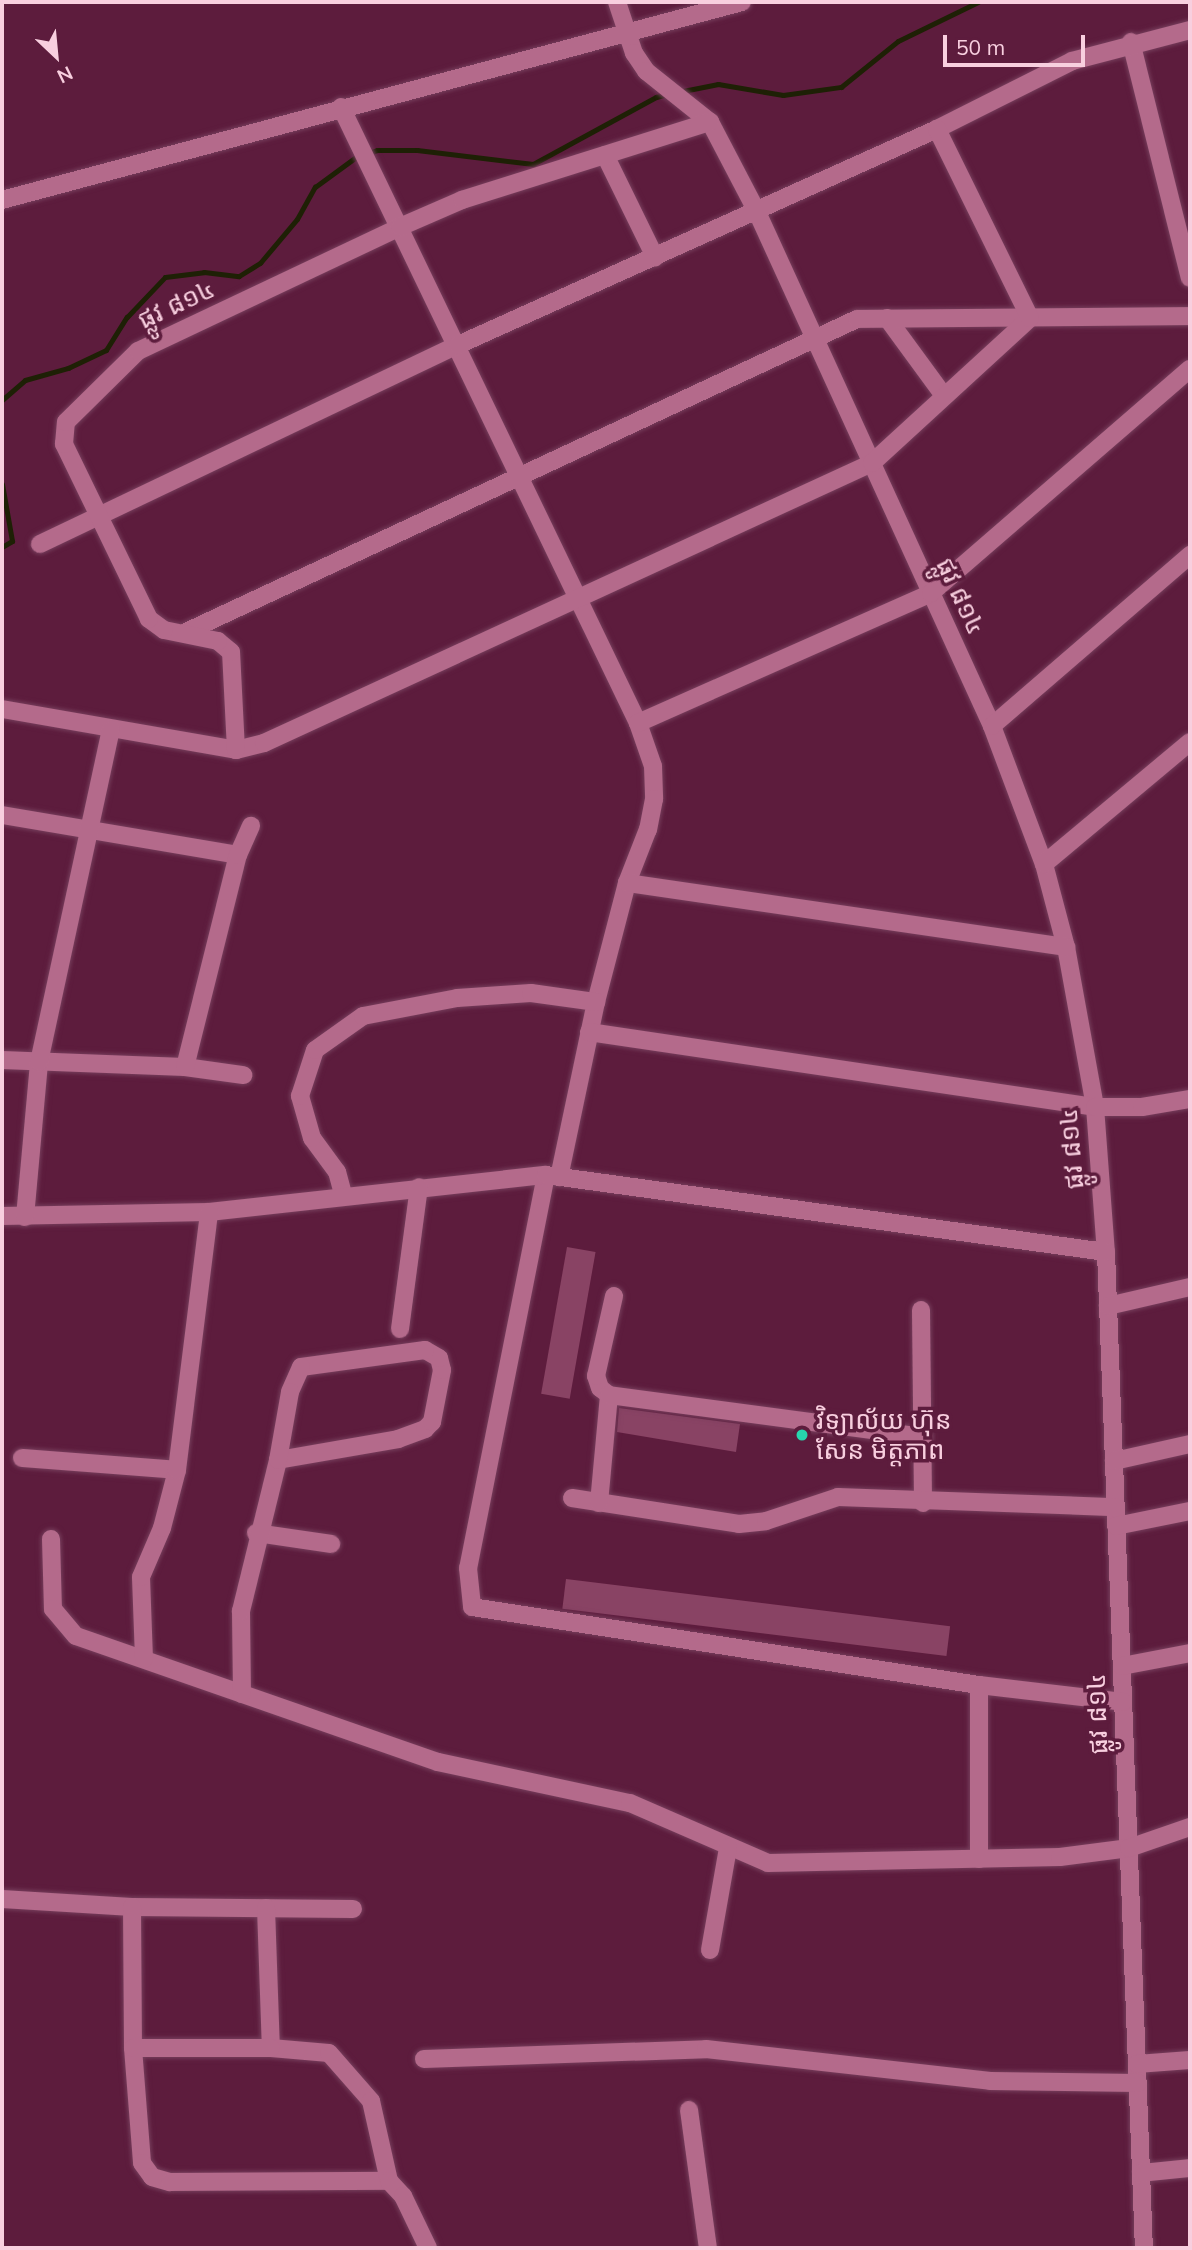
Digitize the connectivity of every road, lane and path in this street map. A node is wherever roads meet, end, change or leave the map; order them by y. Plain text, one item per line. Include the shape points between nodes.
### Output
1 (617, 2) edge
2 (742, 2) edge
3 (1190, 30) edge
4 (626, 32) junction
5 (1131, 42) junction
6 (341, 107) junction
7 (703, 116) junction
8 (937, 129) junction
9 (605, 155) junction
10 (2, 200) edge
11 (757, 212) junction
12 (400, 227) junction
13 (655, 257) junction
14 (1190, 278) edge
15 (1190, 316) edge
16 (887, 318) junction
17 (1030, 318) junction
18 (814, 338) junction
19 (458, 345) junction
20 (1190, 369) edge
21 (944, 396) junction
22 (872, 463) junction
23 (516, 477) junction
24 (100, 516) junction
25 (40, 544) dead end
26 (1190, 555) edge
27 (931, 593) junction
28 (575, 597) junction
29 (186, 632) junction
30 (2, 709) edge
31 (638, 723) junction
32 (992, 726) junction
33 (111, 730) junction
34 (1190, 741) edge
35 (236, 750) junction
36 (2, 815) edge
37 (251, 826) dead end
38 (91, 831) junction
39 (238, 855) junction
40 (1044, 864) junction
41 (627, 883) junction
42 (1066, 947) junction
43 (596, 1002) junction
44 (589, 1032) junction
45 (2, 1060) edge
46 (38, 1062) junction
47 (185, 1067) junction
48 (243, 1075) dead end
49 (1190, 1099) edge
50 (1095, 1107) junction
51 (552, 1176) junction
52 (419, 1187) junction
53 (343, 1194) junction
54 (209, 1212) junction
55 (2, 1216) edge
56 (24, 1217) junction
57 (1106, 1252) junction
58 (1190, 1287) edge
59 (614, 1296) dead end
60 (1108, 1306) junction
61 (921, 1310) dead end
62 (400, 1329) dead end
63 (609, 1395) junction
64 (923, 1437) junction
65 (1190, 1444) edge
66 (22, 1458) dead end
67 (278, 1460) junction
68 (1114, 1461) junction
69 (177, 1470) junction
70 (572, 1498) dead end
71 (599, 1503) junction
72 (923, 1503) junction
73 (1116, 1507) junction
74 (1190, 1511) edge
75 (1116, 1526) junction
76 (256, 1533) junction
77 (51, 1539) dead end
78 (331, 1544) dead end
79 (1190, 1653) edge
80 (144, 1659) junction
81 (1122, 1666) junction
82 (979, 1685) junction
83 (242, 1694) junction
84 (1123, 1702) junction
85 (1190, 1827) edge
86 (728, 1848) junction
87 (1129, 1848) junction
88 (979, 1859) junction
89 (2, 1899) edge
90 (132, 1907) junction
91 (266, 1908) junction
92 (353, 1909) dead end
93 (710, 1950) dead end
94 (133, 2048) junction
95 (271, 2048) junction
96 (424, 2059) dead end
97 (1190, 2060) edge
98 (1137, 2064) junction
99 (1138, 2083) junction
100 (689, 2109) dead end
101 (1190, 2168) edge
102 (1141, 2173) junction
103 (389, 2180) junction
104 (428, 2248) edge
105 (708, 2248) edge
106 (1144, 2248) edge

1 - 4 street
2 - 4 street
3 - 5 street
4 - 6 street
4 - 7 street via 646,71
5 - 8 street via 1072,61
5 - 14 street
6 - 10 street
6 - 12 street
7 - 9 street, ផ្លូវ ៨១៤
7 - 11 street, ផ្លូវ ៨១៤
8 - 11 street
8 - 17 street
9 - 12 street, ផ្លូវ ៨១៤ via 462,200
9 - 13 street
11 - 13 street
11 - 18 street, ផ្លូវ ៨១៤
12 - 19 street
12 - 24 street, ផ្លូវ ៨១៤ via 138,351 124,363 66,422 62,433
13 - 19 street
15 - 17 street
16 - 17 street
16 - 18 street via 857,319
16 - 21 street
17 - 21 street
18 - 22 street, ផ្លូវ ៨១៤
18 - 23 street
19 - 23 street
19 - 24 street
20 - 27 street
21 - 22 street
22 - 27 street, ផ្លូវ ៨១៤
22 - 28 street
23 - 28 street
23 - 29 street
24 - 25 street
24 - 29 street, ផ្លូវ ៨១៤ via 149,619 164,631
26 - 32 street
27 - 31 street
27 - 32 street, ផ្លូវ ៨១៤
28 - 31 street
28 - 35 street via 264,743
29 - 35 street, ផ្លូវ ៨១៤ via 218,641 231,652
30 - 33 street
31 - 41 street via 653,766 654,799
32 - 40 street, ផ្លូវ ៨១៤
33 - 35 street
33 - 38 street
34 - 40 street
36 - 38 street
37 - 39 street
38 - 39 street
38 - 46 street
39 - 47 street
40 - 42 street, ផ្លូវ ៨១៤
41 - 42 street
41 - 43 street
42 - 50 street, ផ្លូវ ៨១៤
43 - 44 street
43 - 53 street via 531,993 457,998 363,1016 315,1050 300,1096 312,1139 337,1172
44 - 50 street
44 - 51 street
45 - 46 street
46 - 47 street
46 - 56 street
47 - 48 street
49 - 50 street via 1142,1107
50 - 57 street, ផ្លូវ ៨១៤
51 - 52 street
51 - 57 street
51 - 82 street via 468,1569 472,1607
52 - 53 street
52 - 62 street
53 - 54 street
54 - 56 street
54 - 69 street
55 - 56 street
57 - 60 street, ផ្លូវ ៨១៤
58 - 60 street
59 - 63 street via 596,1376
60 - 68 street, ផ្លូវ ៨១៤
61 - 64 street
63 - 64 street
63 - 71 street
64 - 72 street
65 - 68 street
66 - 69 street
67 - 67 street via 290,1392 301,1367 425,1350 439,1358 442,1370 432,1422 425,1429
67 - 76 street
68 - 73 street, ផ្លូវ ៨១៤
69 - 80 street via 162,1528 141,1577
70 - 71 street
71 - 72 street via 739,1524 765,1521 838,1497
72 - 73 street
73 - 75 street, ផ្លូវ ៨១៤
74 - 75 street
75 - 81 street, ផ្លូវ ៨១៤
76 - 78 street
76 - 83 street via 241,1611
77 - 80 street via 49,1593 63,1625 76,1636
79 - 81 street
80 - 83 street
81 - 84 street, ផ្លូវ ៨១៤
82 - 84 street
82 - 88 street
83 - 86 street via 438,1762 630,1803
84 - 87 street, ផ្លូវ ៨១៤
85 - 87 street
86 - 88 street via 788,1865
86 - 93 street
87 - 88 street via 1060,1857
87 - 98 street, ផ្លូវ ៨១៤
89 - 90 street
90 - 91 street
90 - 94 street
91 - 92 street
91 - 95 street
94 - 95 street
94 - 103 street via 142,2163 152,2177 170,2182
95 - 103 street via 329,2053 372,2101
96 - 99 street via 706,2049 990,2081
97 - 98 street
98 - 99 street, ផ្លូវ ៨១៤
99 - 102 street, ផ្លូវ ៨១៤
100 - 105 street
101 - 102 street
102 - 106 street, ផ្លូវ ៨១៤
103 - 104 street via 403,2196

